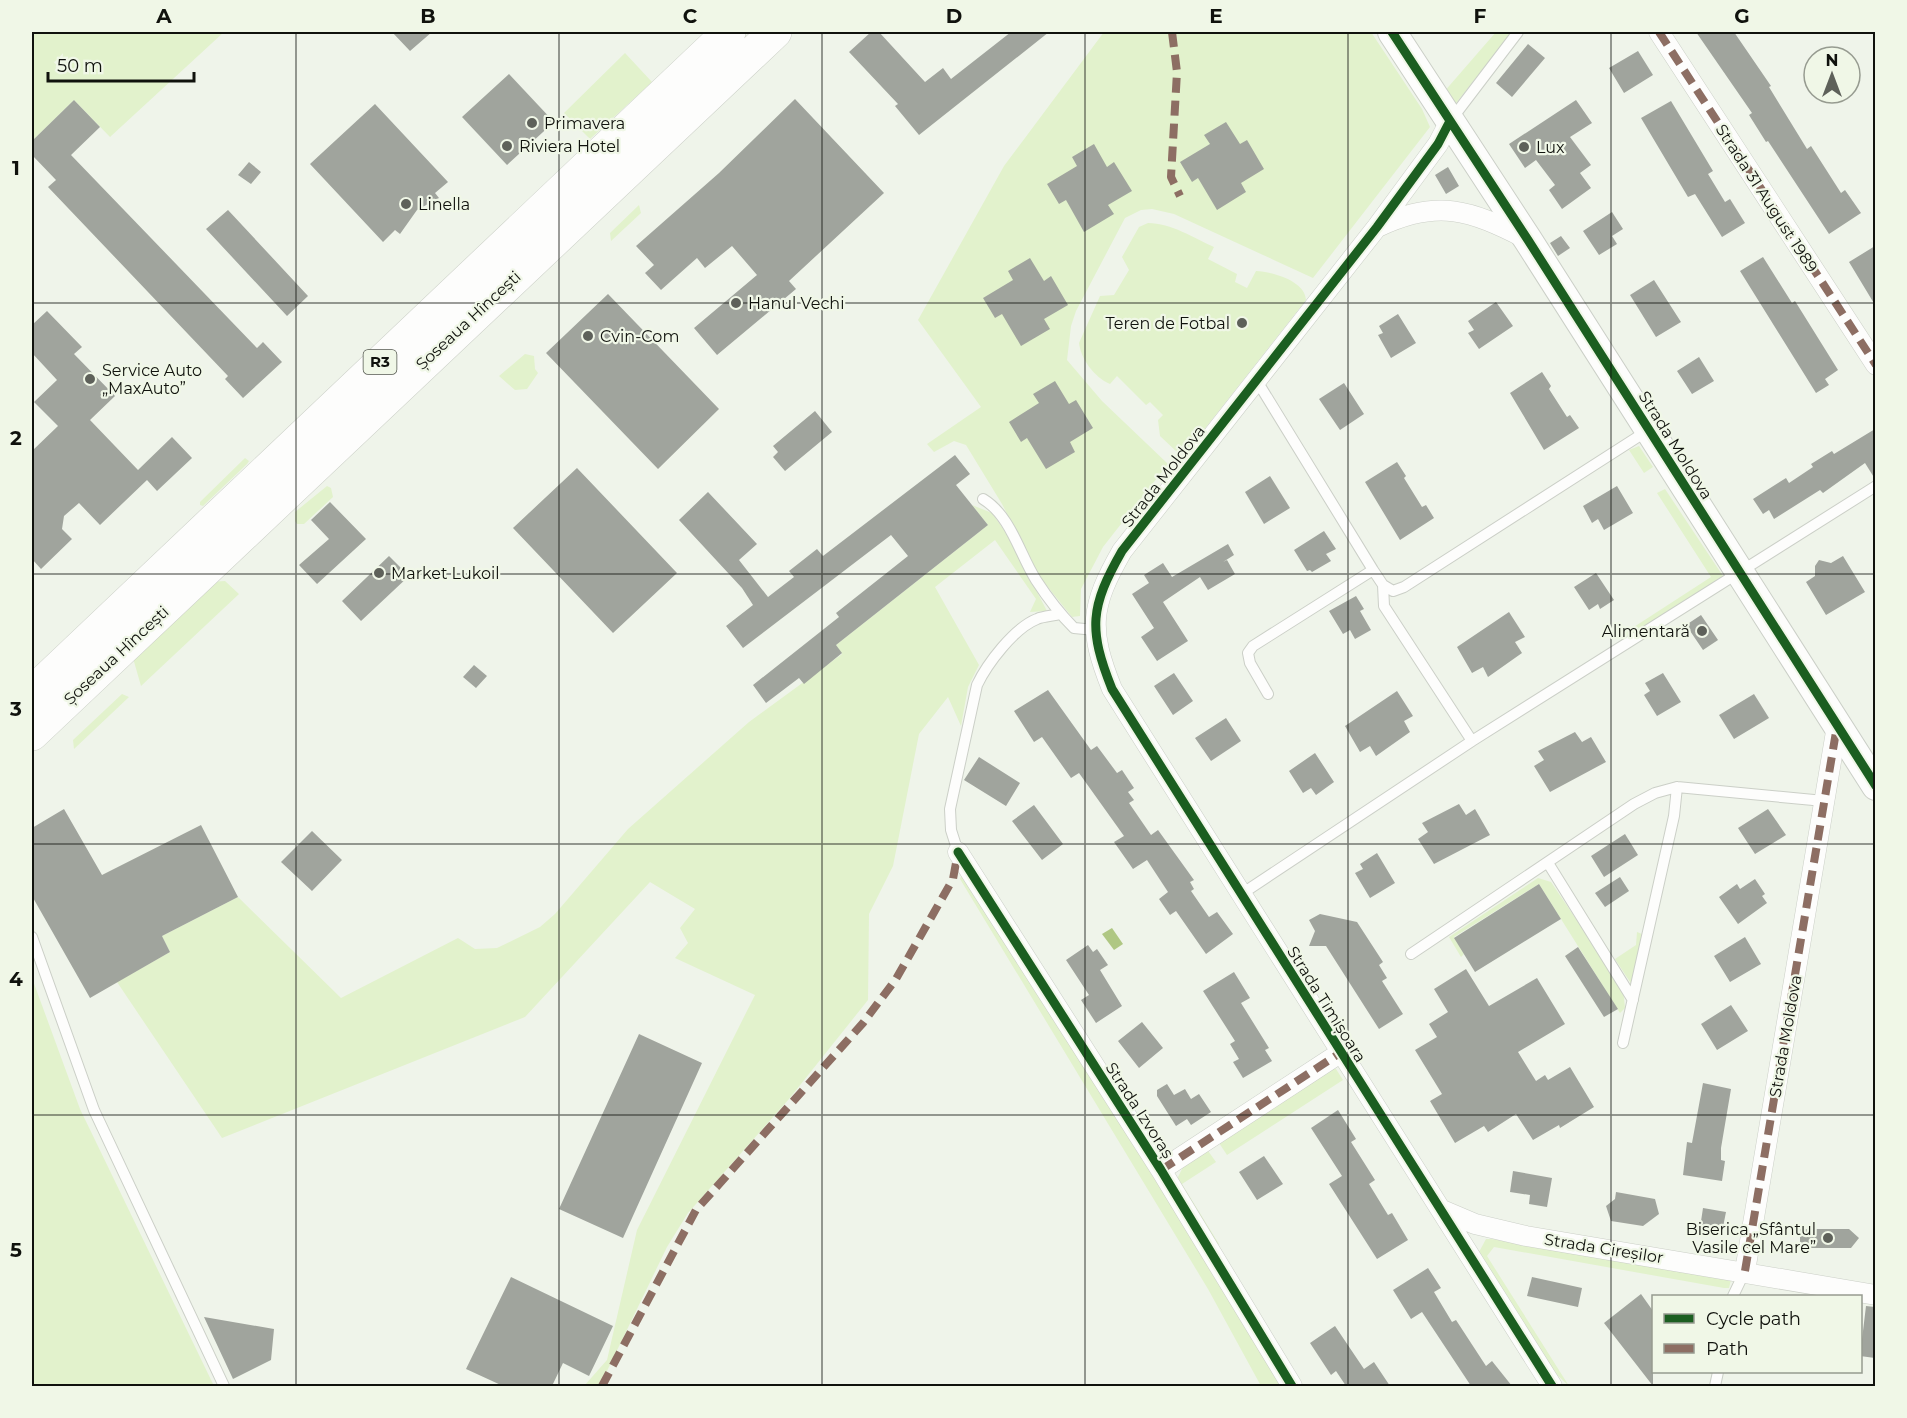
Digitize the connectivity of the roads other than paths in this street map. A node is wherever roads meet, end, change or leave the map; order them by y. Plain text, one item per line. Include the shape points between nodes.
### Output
1 (729, 32) edge
2 (775, 32) edge
3 (1392, 32) edge
4 (1518, 32) edge
5 (1659, 32) edge
6 (1450, 121) junction
7 (1377, 227) junction
8 (1528, 240) junction
9 (1875, 365) edge
10 (1257, 381) junction
11 (1649, 430) junction
12 (1875, 486) edge
13 (983, 499) dead end
14 (1373, 570) junction
15 (1739, 572) junction
16 (1383, 585) junction
17 (1060, 614) junction
18 (1095, 630) junction
19 (32, 693) edge
20 (1268, 694) dead end
21 (1837, 726) junction
22 (32, 734) edge
23 (1472, 741) junction
24 (1875, 786) edge
25 (1677, 787) junction
26 (1824, 801) junction
27 (958, 852) joint
28 (1548, 863) junction
29 (1240, 895) junction
30 (32, 937) edge
31 (1411, 954) dead end
32 (1633, 1000) junction
33 (1623, 1043) dead end
34 (1340, 1053) junction
35 (1161, 1170) junction
36 (1442, 1210) junction
37 (1745, 1271) junction
38 (1733, 1295) edge
39 (1875, 1295) edge
40 (224, 1386) edge
41 (1292, 1386) edge
42 (1552, 1386) edge

1 - 19 highway, Șoseaua Hîncești / R3
2 - 22 highway, Șoseaua Hîncești / R3
3 - 6 street, Strada Moldova
4 - 6 lane
5 - 9 street, Strada 31 August 1989
6 - 7 street, Strada Moldova via 1438,144
6 - 8 street, Strada Moldova
7 - 8 street, Strada Moldova via 1407,213 1461,212 1486,218
7 - 10 street, Strada Moldova
8 - 11 street, Strada Moldova
10 - 14 lane
10 - 18 street, Strada Moldova via 1122,551 1107,577 1097,607
11 - 15 street, Strada Moldova
11 - 16 lane, Strada Moldova via 1404,587 1393,591
12 - 15 lane
13 - 17 lane via 1002,515 1036,579
14 - 16 lane
14 - 20 lane via 1253,646 1248,653 1250,663
15 - 21 street, Strada Moldova
15 - 23 lane
16 - 23 lane via 1384,606
17 - 18 lane via 1074,628
17 - 27 lane, Strada Izvoraș via 1036,619 1022,629 986,668 977,685 950,809
18 - 29 street, Strada Timișoara via 1098,652 1113,689
21 - 24 street, Strada Moldova
21 - 26 street, Strada Moldova
23 - 29 lane
25 - 26 lane
25 - 28 lane via 1634,804
25 - 32 lane
26 - 37 street, Strada Moldova
27 - 35 street, Strada Izvoraș
28 - 31 lane
28 - 32 lane
29 - 34 street, Strada Timișoara
30 - 40 lane via 94,1110
32 - 33 lane
34 - 35 street, Strada Izvoraș
34 - 36 street, Strada Timișoara
35 - 41 street, Strada Izvoraș
36 - 37 street, Strada Cireșilor via 1475,1224 1526,1236
36 - 42 street, Strada Timișoara
37 - 38 lane
37 - 39 street, Strada Cireșilor

